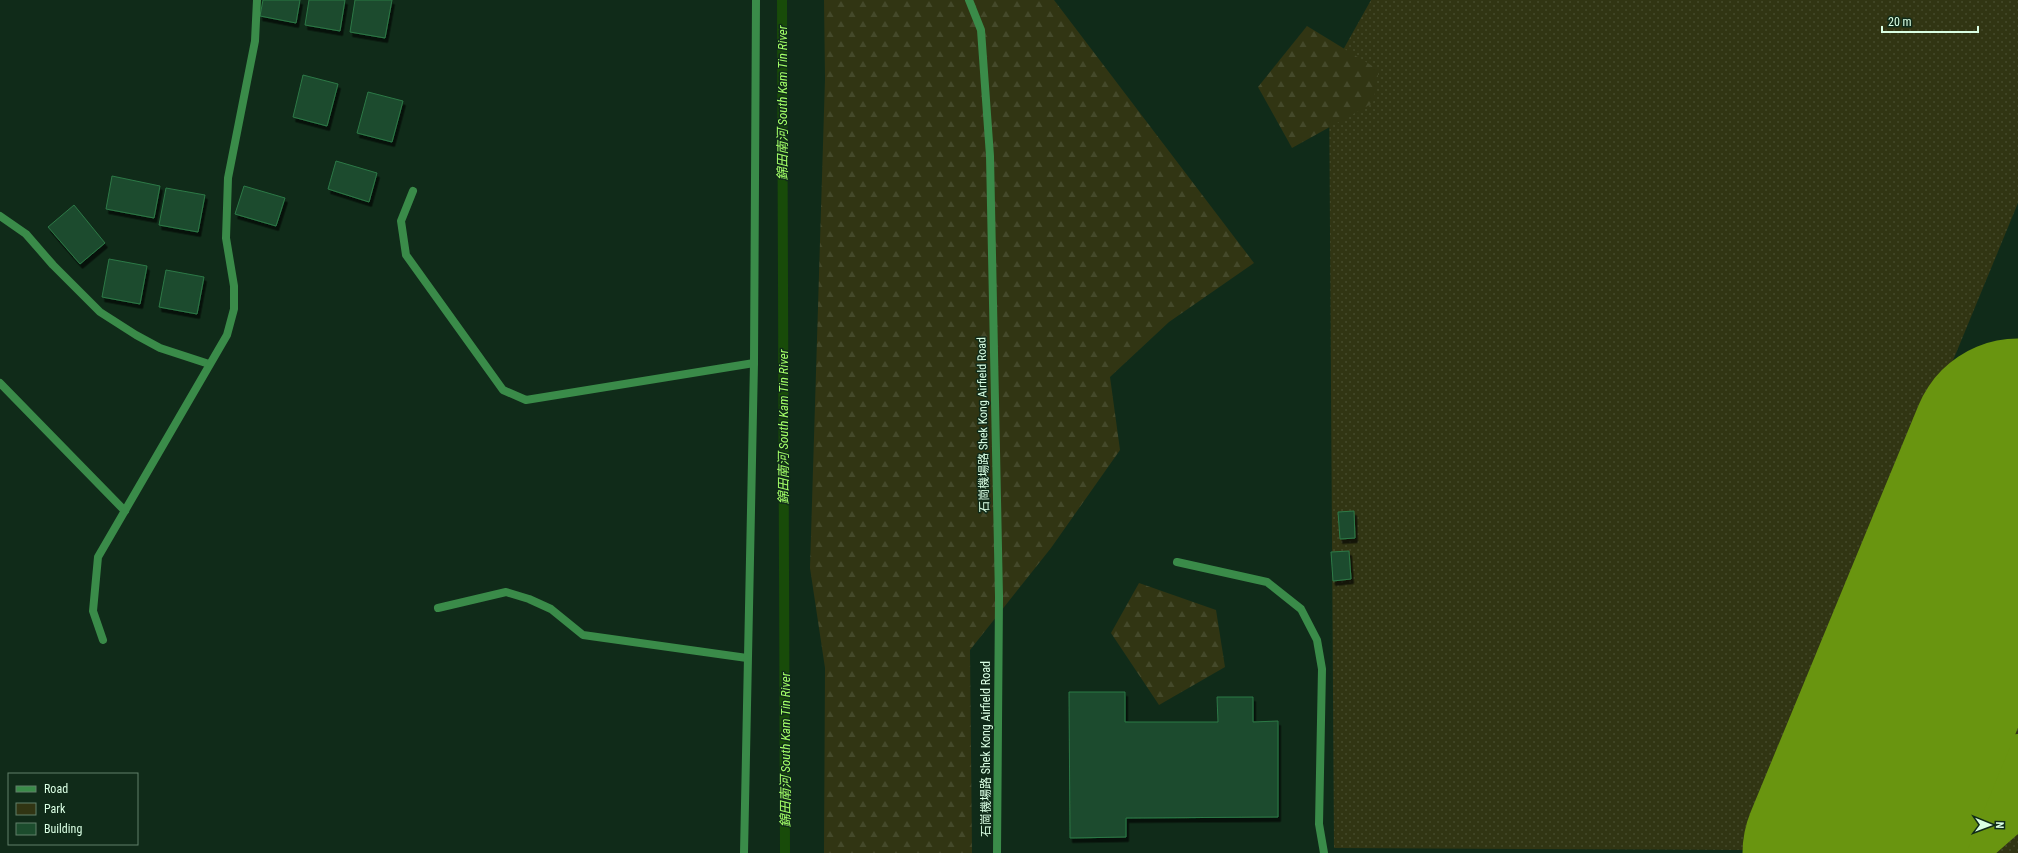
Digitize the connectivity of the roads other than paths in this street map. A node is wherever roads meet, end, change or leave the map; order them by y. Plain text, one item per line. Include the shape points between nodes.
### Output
1 (257, 0) edge
2 (756, 0) edge
3 (969, 0) edge
4 (413, 191) dead end
5 (0, 216) edge
6 (754, 363) junction
7 (209, 364) junction
8 (0, 383) edge
9 (125, 511) junction
10 (1177, 562) dead end
11 (438, 608) dead end
12 (103, 640) dead end
13 (747, 658) junction
14 (744, 853) edge
15 (997, 853) edge
16 (1324, 853) edge

1 - 7 street via 255,41 228,178 226,238 234,286 234,309 227,335
2 - 6 street
3 - 15 street, 石崗機場路 Shek Kong Airfield Road via 981,30 990,156 998,597
4 - 6 street via 402,221 406,254 503,390 526,400
5 - 7 street via 26,234 52,265 100,312 160,348
6 - 13 street
7 - 9 street
8 - 9 street
9 - 12 street via 98,557 93,611
10 - 16 street via 1268,582 1301,609 1317,640 1322,669 1319,824
11 - 13 street via 506,592 550,609 583,636
13 - 14 street

